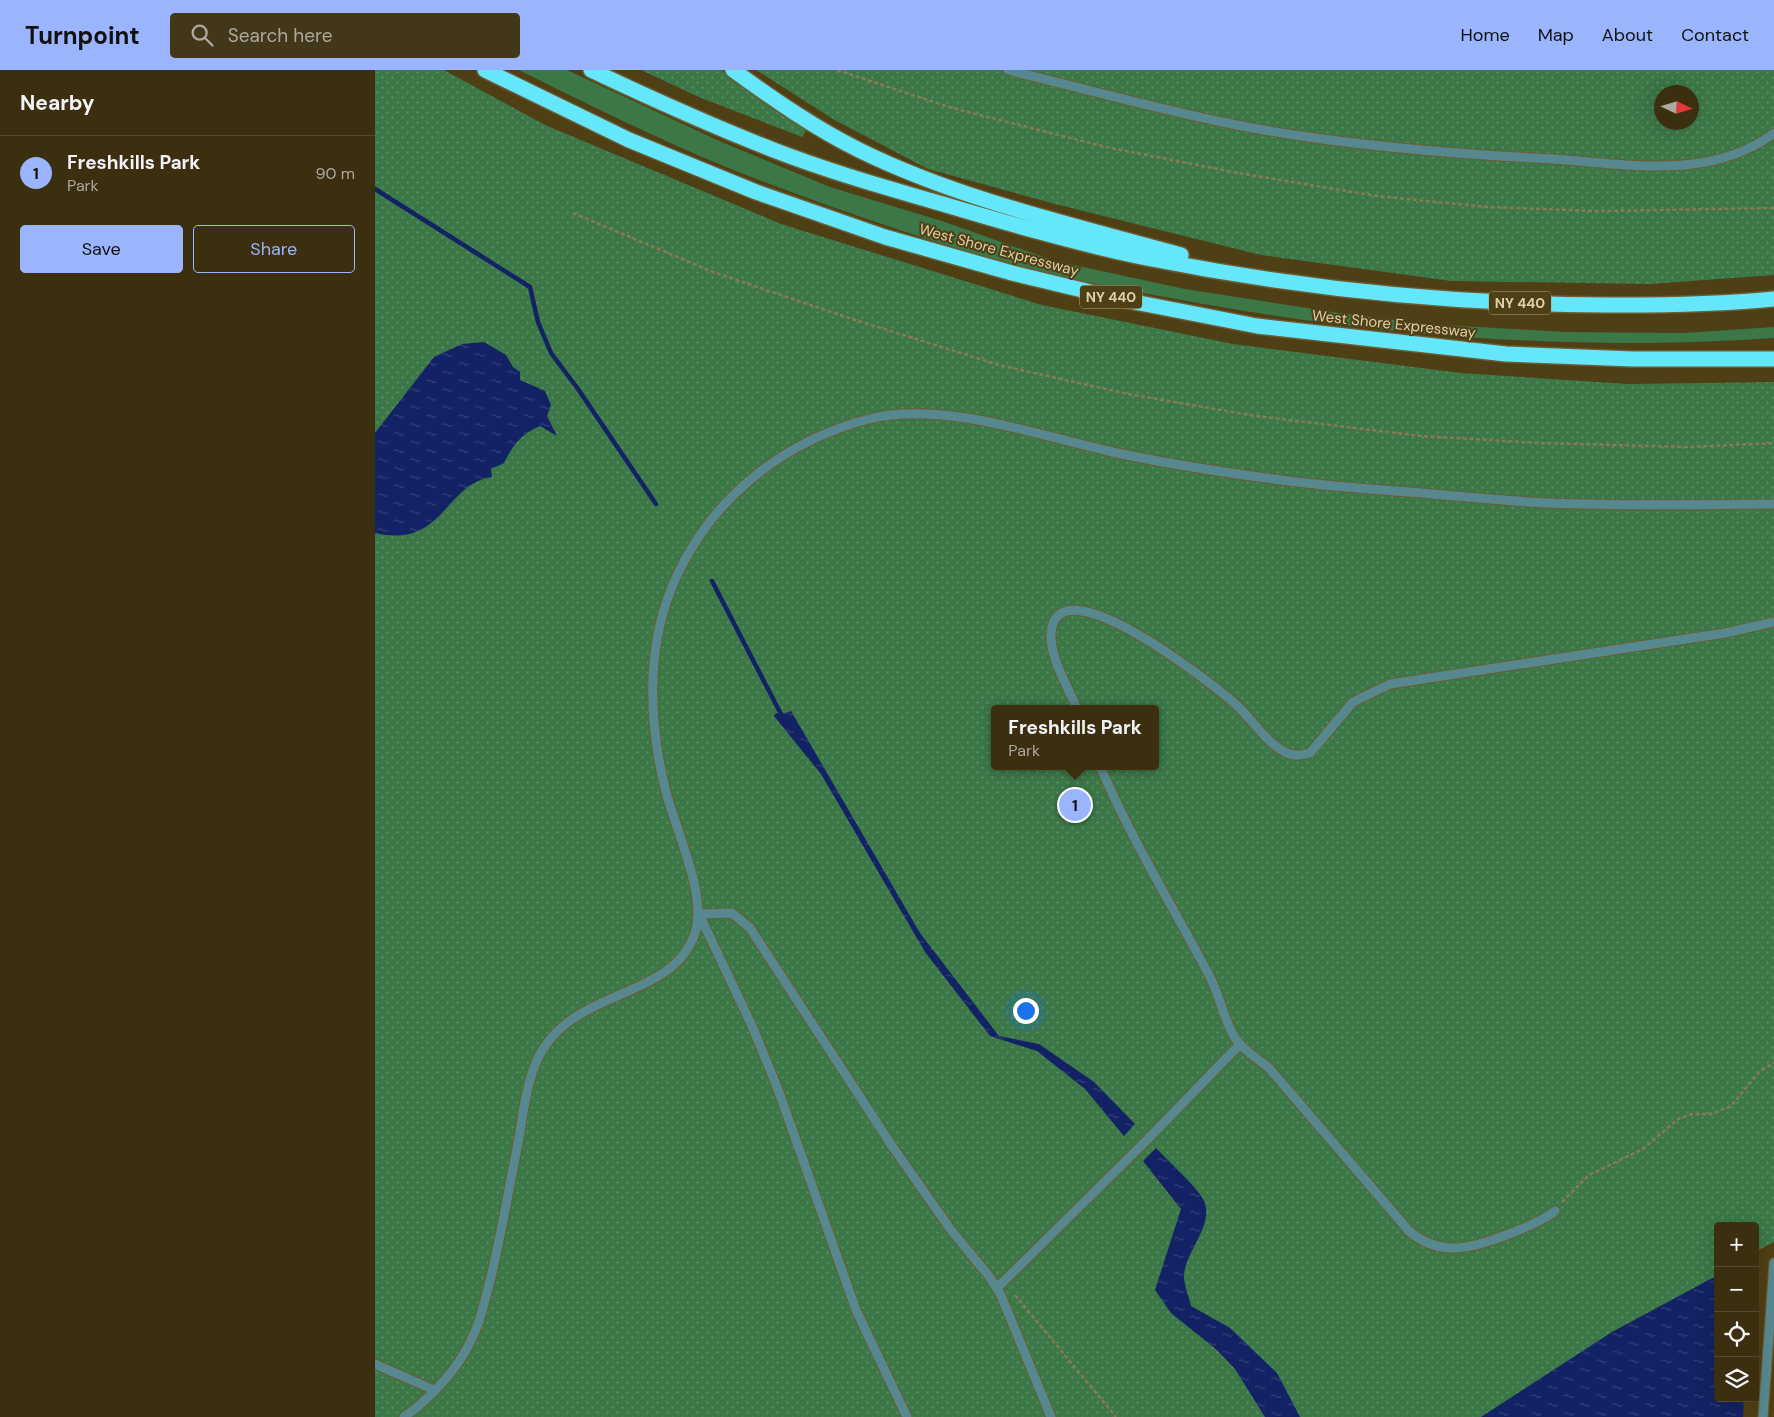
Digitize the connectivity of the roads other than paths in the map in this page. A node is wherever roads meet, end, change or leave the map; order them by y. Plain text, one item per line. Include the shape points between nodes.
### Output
1 (485, 70) edge
2 (591, 70) edge
3 (733, 70) edge
4 (1008, 70) edge
5 (1774, 133) edge
6 (1267, 279) junction
7 (1774, 298) edge
8 (1774, 359) edge
9 (1774, 504) edge
10 (1774, 622) edge
11 (1075, 705) edge
12 (1102, 770) edge
13 (699, 914) junction
14 (1240, 1044) junction
15 (1555, 1211) road end
16 (1774, 1262) edge
17 (997, 1288) junction
18 (375, 1364) edge
19 (434, 1390) junction
20 (404, 1417) edge
21 (907, 1417) edge
22 (1051, 1417) edge
23 (1763, 1417) edge

1 - 8 highway, West Shore Expressway / NY 440 via 629,140 756,192 885,237 1011,273 1124,300 1257,326 1507,354 1633,359
2 - 6 highway, West Shore Expressway / NY 440 via 773,150 895,190 1028,229 1140,257
3 - 6 highway via 774,100 860,151 931,181 1034,214
4 - 5 lane via 1149,105 1287,134 1478,155 1680,166 1729,156
6 - 7 highway, West Shore Expressway / NY 440 via 1398,296 1520,303 1642,306
9 - 13 lane via 1551,503 1343,488 1172,464 961,418 873,418 823,435 771,462 723,505 684,560 661,622 653,685 655,735 665,791 688,862
10 - 11 lane via 1715,635 1390,684 1353,702 1310,753 1293,755 1277,747 1215,686 1154,645 1096,613 1074,610 1057,618 1052,624 1051,636 1053,650
12 - 14 lane via 1143,858 1210,976
13 - 17 lane via 732,913 750,928 892,1146 951,1230
13 - 19 lane via 691,942 684,956 672,968 580,1012 560,1028 540,1053 527,1093 495,1260 480,1317 467,1349
13 - 21 lane via 764,1056 856,1310
14 - 15 lane via 1269,1068 1373,1192 1419,1239 1439,1247 1469,1248 1542,1220
14 - 17 lane
16 - 23 lane
17 - 22 lane
18 - 19 lane
19 - 20 lane

